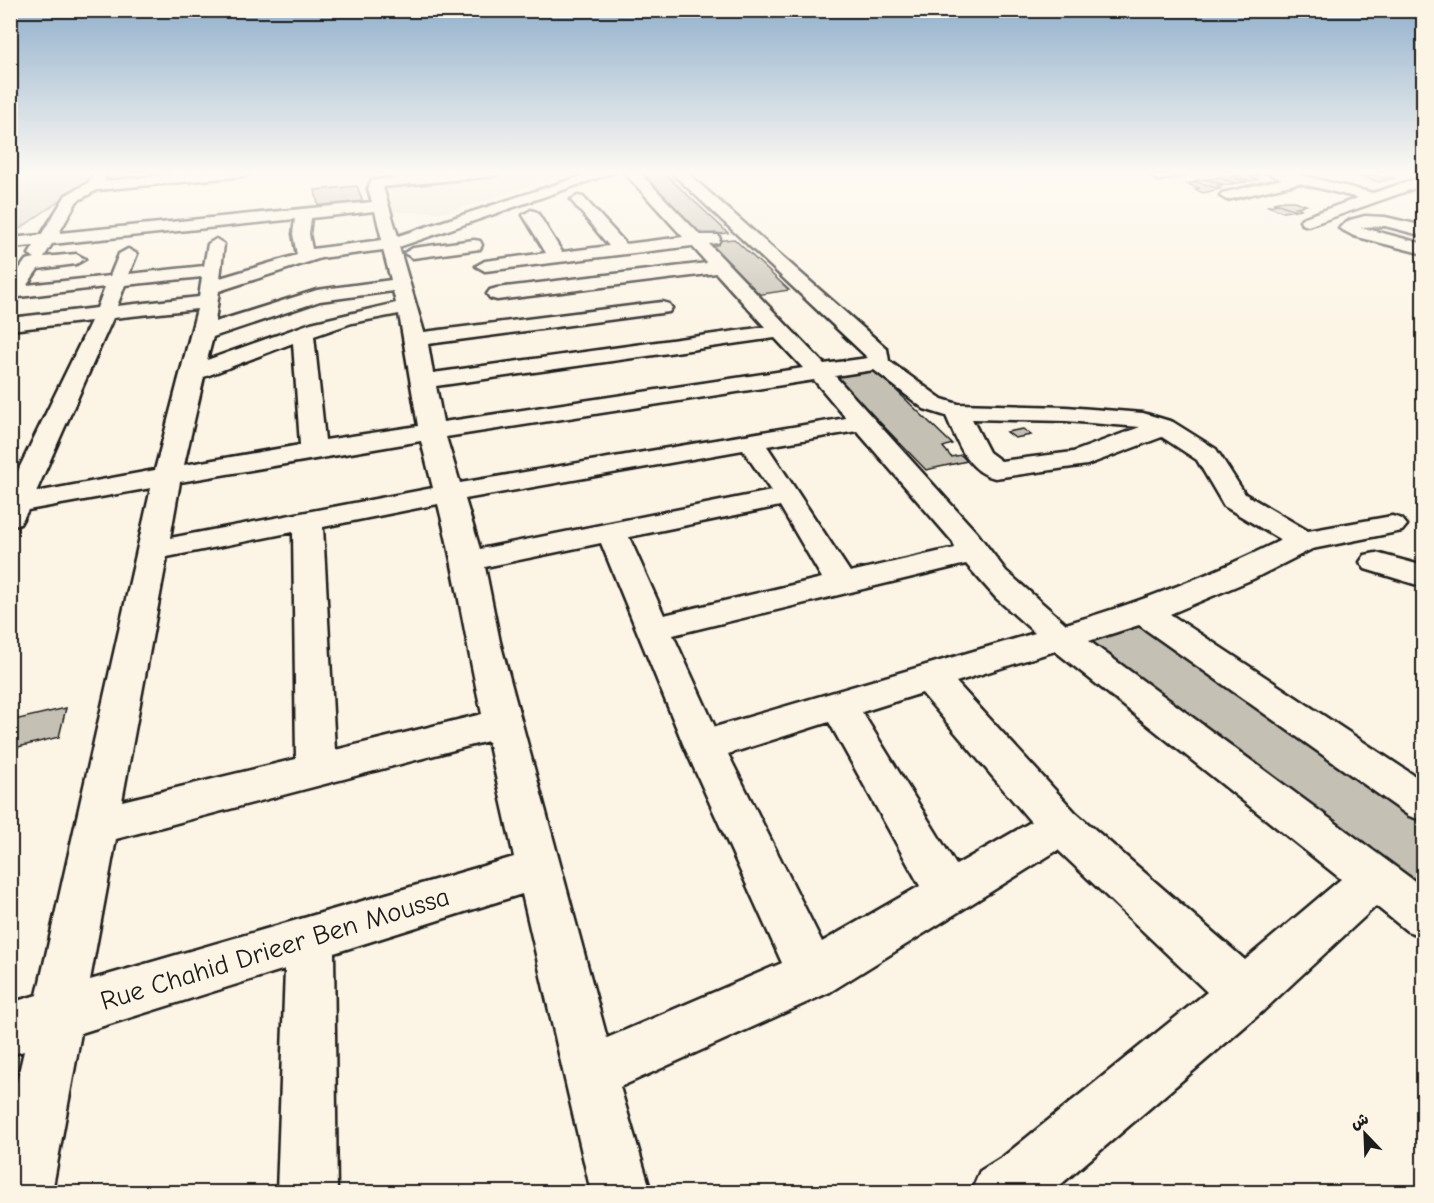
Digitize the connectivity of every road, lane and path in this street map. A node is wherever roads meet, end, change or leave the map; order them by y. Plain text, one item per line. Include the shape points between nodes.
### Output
1 (53, 228) edge
2 (177, 228) edge
3 (302, 228) edge
4 (329, 228) edge
5 (387, 228) edge
6 (476, 228) edge
7 (483, 228) edge
8 (539, 228) edge
9 (603, 228) edge
10 (681, 228) edge
11 (740, 228) edge
12 (1347, 228) edge
13 (1409, 228) edge
14 (1424, 231) edge
15 (472, 233) junction
16 (301, 234) junction
17 (747, 234) junction
18 (280, 237) dead end
19 (695, 241) junction
20 (10, 243) edge
21 (44, 243) junction
22 (1424, 249) edge
23 (10, 250) edge
24 (622, 250) junction
25 (316, 254) junction
26 (557, 257) junction
27 (32, 264) junction
28 (485, 266) junction
29 (397, 267) junction
30 (720, 267) junction
31 (211, 275) junction
32 (638, 277) junction
33 (119, 280) junction
34 (12, 294) edge
35 (497, 294) junction
36 (662, 308) junction
37 (104, 314) junction
38 (10, 324) edge
39 (513, 327) junction
40 (780, 331) junction
41 (303, 335) junction
42 (682, 343) junction
43 (878, 363) junction
44 (195, 372) junction
45 (820, 373) junction
46 (423, 381) junction
47 (956, 411) junction
48 (865, 422) junction
49 (1164, 427) junction
50 (432, 433) junction
51 (750, 440) junction
52 (313, 450) junction
53 (168, 474) junction
54 (450, 494) junction
55 (788, 496) junction
56 (12, 509) edge
57 (308, 520) junction
58 (1392, 525) dead end
59 (611, 532) junction
60 (1303, 541) junction
61 (152, 551) junction
62 (972, 553) junction
63 (468, 561) junction
64 (1376, 562) dead end
65 (1424, 577) edge
66 (841, 584) junction
67 (1144, 612) junction
68 (652, 629) junction
69 (1059, 636) junction
70 (931, 679) junction
71 (838, 704) junction
72 (503, 723) junction
73 (704, 746) junction
74 (316, 770) junction
75 (1424, 804) edge
76 (96, 826) junction
77 (1061, 826) junction
78 (540, 869) junction
79 (1375, 878) junction
80 (949, 895) junction
81 (1424, 916) edge
82 (310, 940) junction
83 (812, 975) junction
84 (1245, 993) junction
85 (56, 1015) junction
86 (10, 1029) edge
87 (589, 1073) junction
88 (22, 1192) edge
89 (307, 1192) edge
90 (621, 1192) edge
91 (1001, 1192) edge

1 - 21 street
2 - 21 street
3 - 16 street
4 - 29 street
5 - 29 street
6 - 29 street
7 - 15 street
8 - 26 street
9 - 24 street
10 - 19 street
11 - 17 street
12 - 22 street
13 - 14 street
15 - 28 street
15 - 29 street
15 - 29 street
16 - 18 street
16 - 25 street via 304,253
17 - 19 street
17 - 43 street via 879,354
19 - 24 street
19 - 30 street
20 - 21 street
21 - 23 street
21 - 27 street
24 - 26 street
25 - 29 street
25 - 31 street
26 - 28 street
27 - 33 street via 120,255
27 - 34 street
28 - 35 street
29 - 31 street via 317,296
29 - 39 street
29 - 41 street via 349,318
29 - 46 street
30 - 32 street
30 - 40 street
31 - 33 street
31 - 37 street
31 - 44 street
32 - 35 street
32 - 36 street
33 - 34 street
33 - 37 street
35 - 39 street
36 - 39 street
36 - 42 street
37 - 38 street
37 - 56 street
40 - 42 street
40 - 45 street
41 - 44 street
41 - 52 street
42 - 46 street
43 - 45 street
43 - 47 street via 933,404
44 - 53 street
45 - 48 street
45 - 50 street
46 - 50 street
47 - 49 street via 1066,414 1143,420
47 - 49 street via 978,456 995,470 1078,459
48 - 51 street
48 - 62 street via 966,539
49 - 60 street via 1207,455 1234,500
50 - 52 street
50 - 54 street
51 - 54 street
51 - 55 street
52 - 53 street
53 - 56 street
53 - 61 street
54 - 57 street
54 - 63 street
55 - 59 street
55 - 66 street
57 - 61 street
57 - 74 street
58 - 60 street
59 - 63 street
59 - 68 street
60 - 67 street via 1242,572
61 - 76 street
62 - 66 street
62 - 69 street
63 - 72 street
64 - 65 street
66 - 68 street
67 - 69 street
67 - 75 street
68 - 73 street
69 - 70 street
69 - 79 street
70 - 71 street
70 - 77 street
71 - 73 street
71 - 80 street
72 - 74 street
72 - 78 street
73 - 83 street
74 - 76 street
76 - 85 street
77 - 80 street
77 - 84 street
78 - 82 street, Rue Chahid Drieer Ben Moussa
78 - 87 street
79 - 81 street
79 - 84 street
80 - 83 street
82 - 85 street, Rue Chahid Drieer Ben Moussa
82 - 89 street
83 - 87 street
84 - 91 street via 1025,1177
85 - 86 street, Rue Chahid Drieer Ben Moussa
85 - 88 street
87 - 90 street

